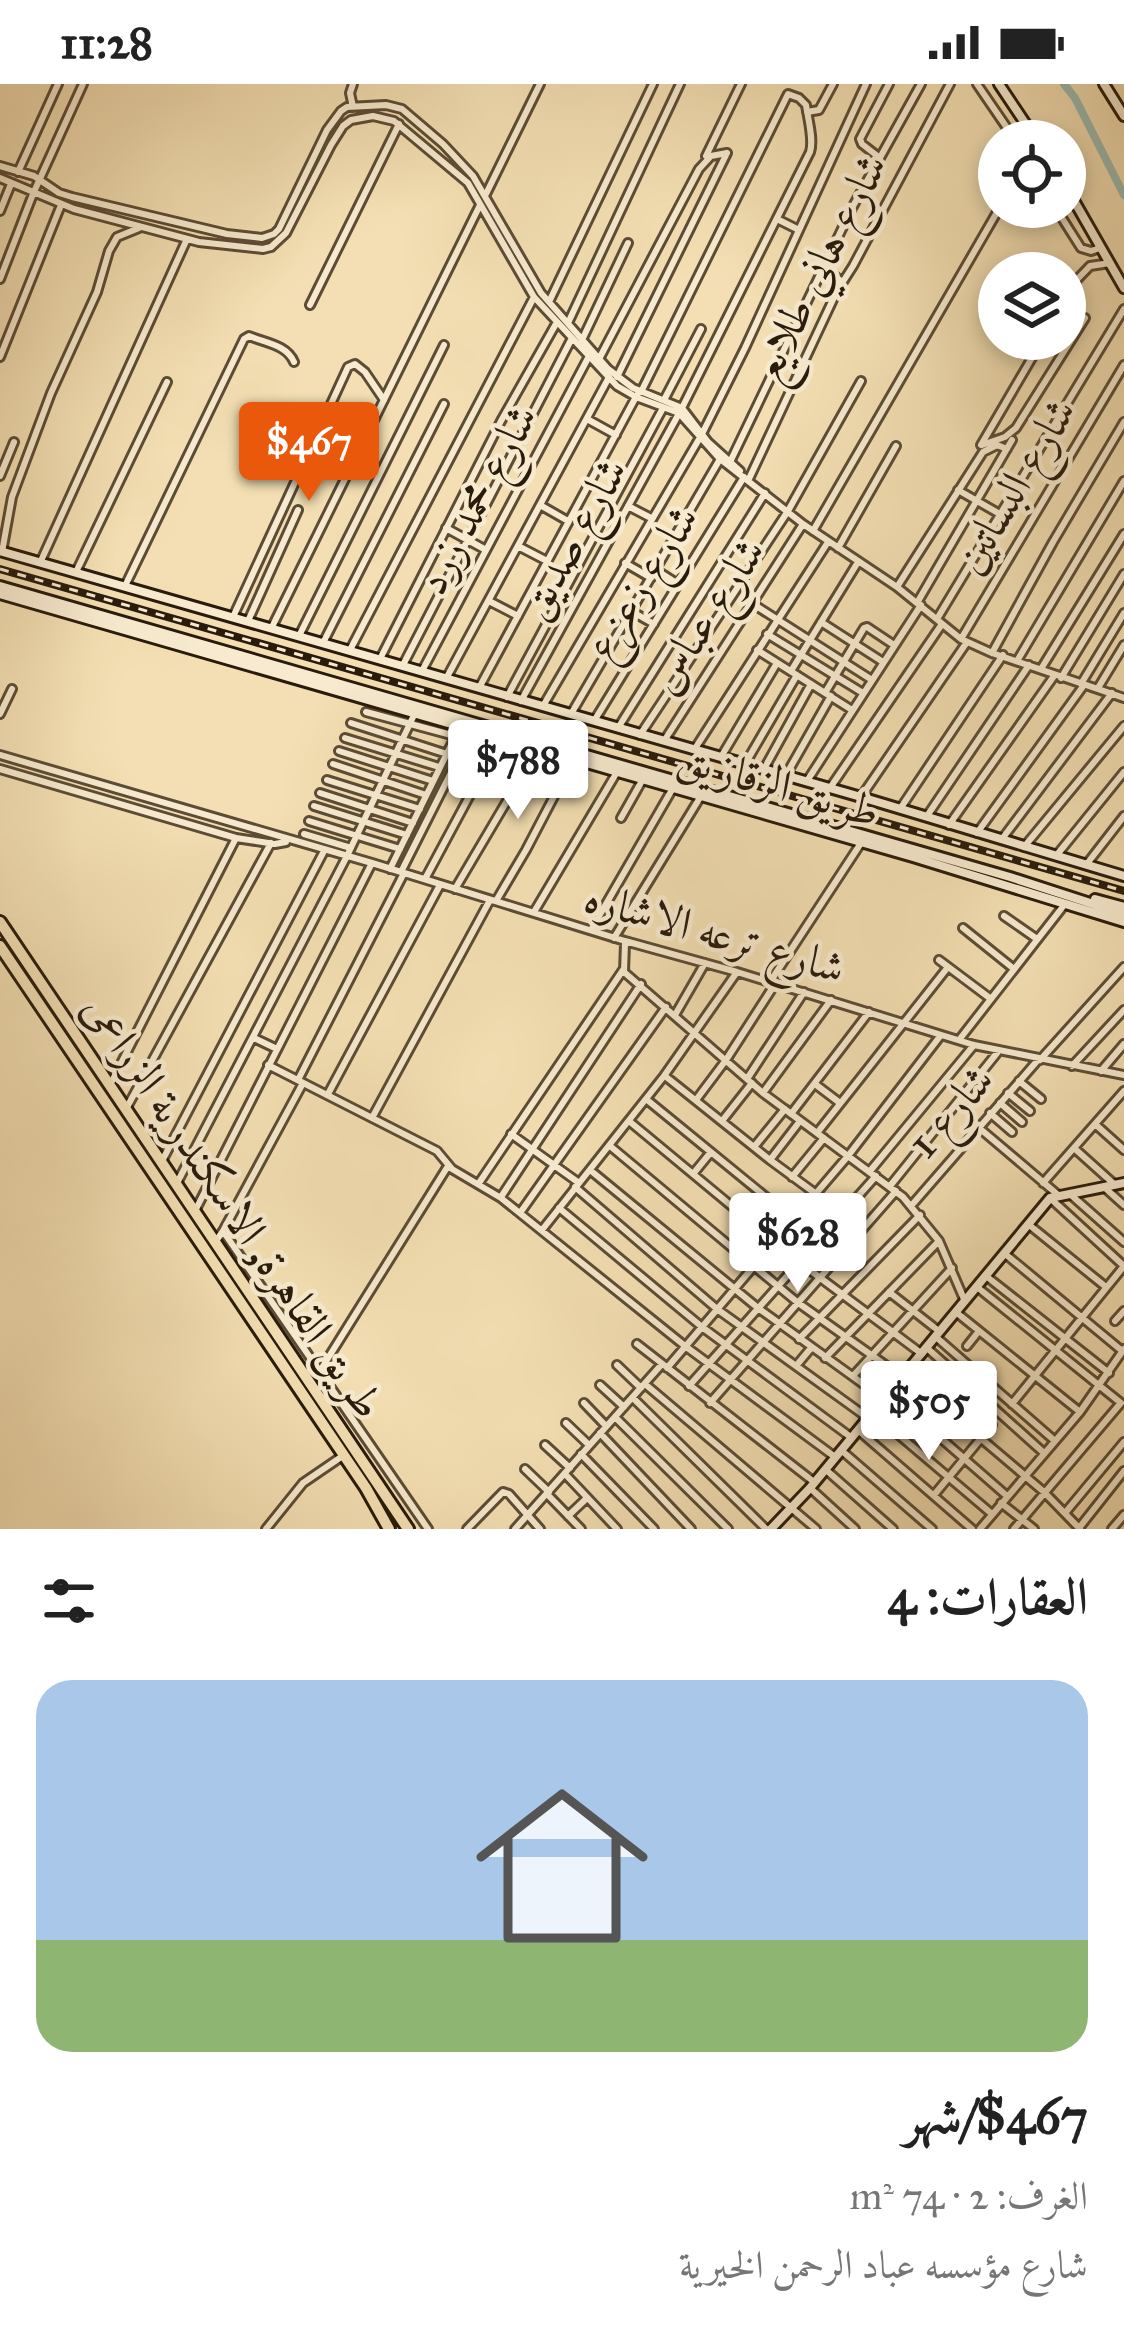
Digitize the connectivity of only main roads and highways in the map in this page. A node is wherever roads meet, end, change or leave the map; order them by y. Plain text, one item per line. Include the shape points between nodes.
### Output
1 (999, 84) edge
2 (1104, 84) edge
3 (1123, 112) edge
4 (1023, 120) edge
5 (1086, 220) edge
6 (1124, 288) edge
7 (1, 551) edge
8 (0, 590) edge
9 (72, 610) junction
10 (476, 729) junction
11 (818, 826) junction
12 (1120, 875) edge
13 (1041, 892) junction
14 (1088, 902) junction
15 (1124, 914) edge
16 (0, 922) edge
17 (0, 946) edge
18 (1114, 1185) edge
19 (773, 1528) edge
20 (389, 1529) edge
21 (408, 1529) edge

1 - 4 main road
2 - 3 main road
5 - 6 main road
7 - 12 main road
8 - 9 main road, طريق الزقازيق
9 - 10 main road, طريق الزقازيق
9 - 10 main road, طريق الزقازيق via 412,718
10 - 11 main road, طريق الزقازيق
10 - 11 main road, طريق الزقازيق
11 - 13 main road, طريق الزقازيق
11 - 13 main road, طريق الزقازيق
13 - 14 main road, طريق الزقازيق
13 - 15 main road, طريق الزقازيق
14 - 15 main road, طريق الزقازيق
14 - 15 main road via 1107,902
16 - 21 highway, طريق القاهرة, الاسكندرية الزراعى via 219,1236
17 - 20 highway, طريق القاهرة, الاسكندرية الزراعى
18 - 19 main road via 1053,1196

